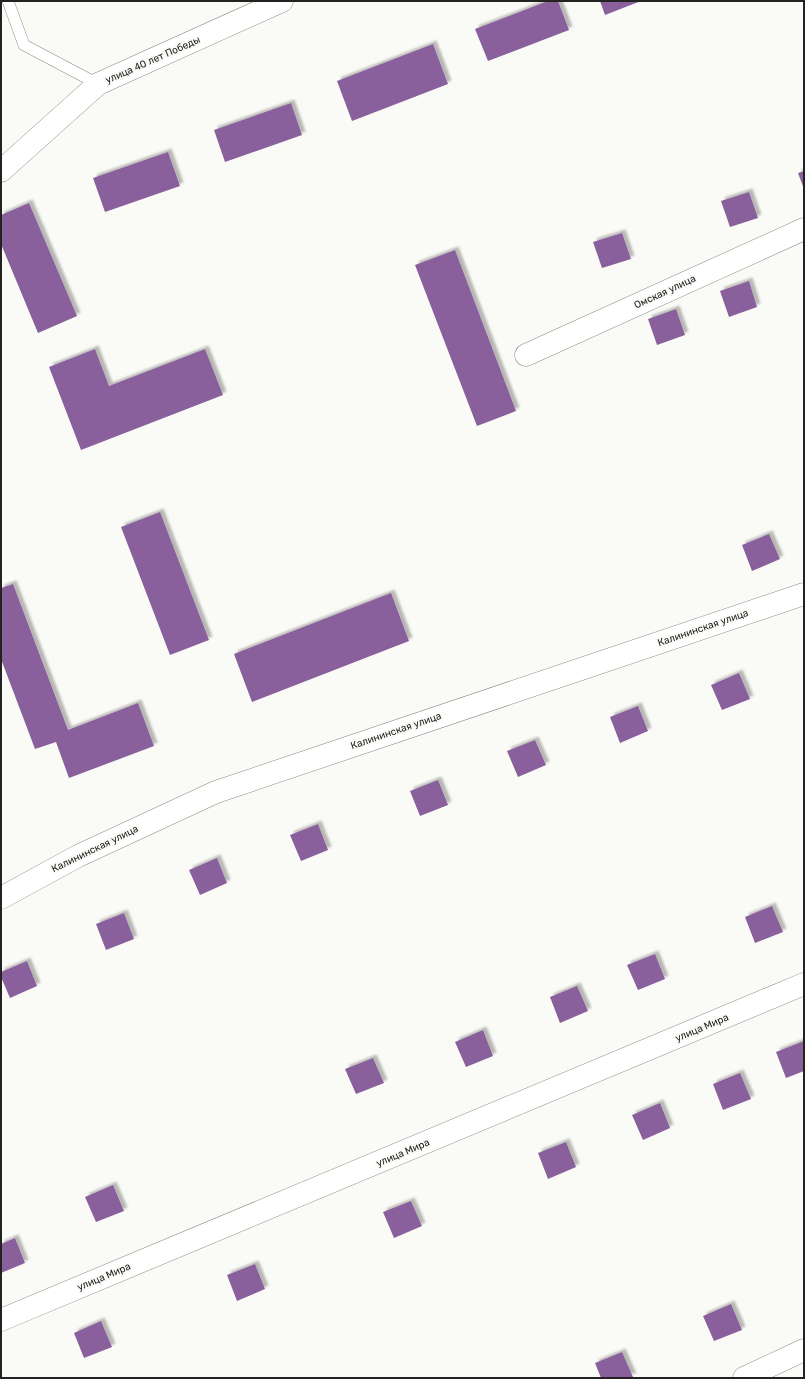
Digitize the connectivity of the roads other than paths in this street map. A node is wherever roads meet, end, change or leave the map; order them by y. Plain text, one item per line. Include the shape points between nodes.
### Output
1 (8, 1) edge
2 (282, 1) edge
3 (98, 84) junction
4 (1, 171) edge
5 (804, 229) edge
6 (526, 355) dead end
7 (804, 594) edge
8 (1, 898) edge
9 (804, 984) edge
10 (1, 1320) edge
11 (804, 1350) edge
12 (744, 1378) edge

1 - 3 lane via 24,45
2 - 3 street, улица 40 лет Победы
3 - 4 street, улица 40 лет Победы
5 - 6 street, Омская улица
7 - 8 street, Калининская улица via 216,792 78,856
9 - 10 street, улица Мира
11 - 12 street

